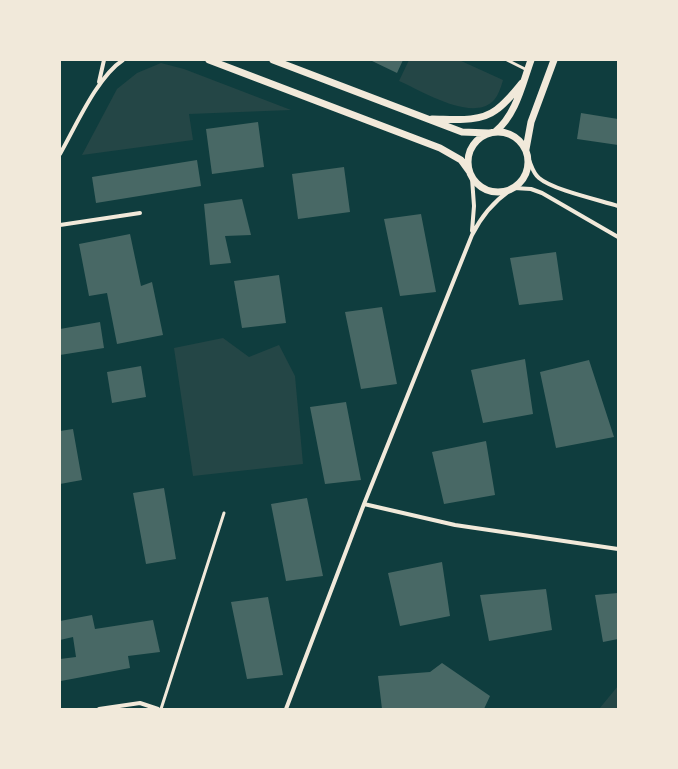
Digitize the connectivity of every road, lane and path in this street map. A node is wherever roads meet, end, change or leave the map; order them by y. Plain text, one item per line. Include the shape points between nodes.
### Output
1 (104, 60) edge
2 (123, 60) edge
3 (209, 60) edge
4 (273, 60) edge
5 (507, 60) edge
6 (531, 60) edge
7 (554, 60) edge
8 (527, 70) junction
9 (522, 83) junction
10 (94, 94) junction
11 (426, 118) junction
12 (492, 132) junction
13 (526, 149) junction
14 (60, 154) edge
15 (529, 160) junction
16 (470, 174) junction
17 (511, 190) junction
18 (618, 206) edge
19 (140, 213) dead end
20 (60, 225) edge
21 (472, 235) junction
22 (618, 237) edge
23 (364, 504) junction
24 (224, 513) dead end
25 (618, 550) edge
26 (99, 709) edge
27 (160, 709) edge
28 (286, 709) edge

1 - 10 street
2 - 10 street via 112,67
3 - 16 street via 440,148 461,160
4 - 11 street
5 - 8 lane
6 - 8 street
7 - 13 street via 531,122
8 - 9 street
9 - 11 street via 506,102 483,116
9 - 12 street via 510,115 504,124
10 - 14 street
11 - 12 street via 462,132
12 - 13 street via 510,134 520,140
12 - 16 street via 472,145 468,157
13 - 15 street
15 - 17 street via 523,180
15 - 18 street via 533,172 541,179 563,189
16 - 17 street via 479,186 488,191 498,193
16 - 21 street via 474,206
17 - 21 street via 488,208
17 - 22 street via 531,189 542,193
19 - 20 street
21 - 23 street
23 - 25 street via 455,525
23 - 28 street
24 - 27 lane
26 - 27 street via 140,703

